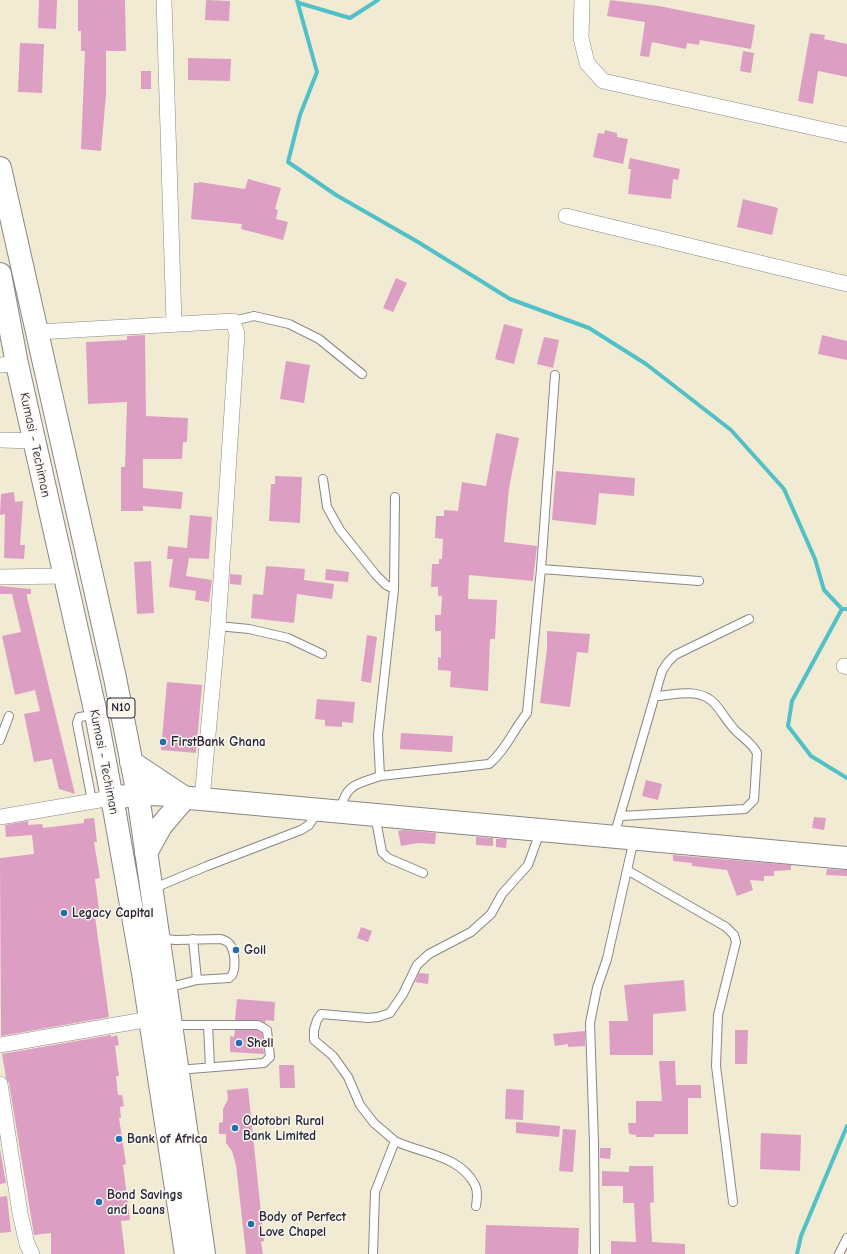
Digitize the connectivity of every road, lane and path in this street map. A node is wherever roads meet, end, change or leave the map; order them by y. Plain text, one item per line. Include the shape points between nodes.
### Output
1 (164, 0) edge
2 (582, 0) edge
3 (847, 135) edge
4 (0, 168) edge
5 (566, 216) dead end
6 (0, 274) edge
7 (847, 284) edge
8 (233, 321) junction
9 (174, 324) junction
10 (38, 332) junction
11 (9, 364) edge
12 (362, 374) dead end
13 (555, 375) dead end
14 (0, 440) edge
15 (35, 441) junction
16 (323, 479) dead end
17 (395, 497) dead end
18 (541, 569) junction
19 (0, 576) edge
20 (63, 576) junction
21 (699, 581) dead end
22 (394, 589) junction
23 (749, 619) dead end
24 (218, 626) junction
25 (322, 654) dead end
26 (656, 696) junction
27 (8, 716) dead end
28 (0, 740) edge
29 (131, 762) junction
30 (380, 776) junction
31 (189, 798) junction
32 (139, 801) junction
33 (106, 804) junction
34 (330, 810) junction
35 (375, 814) junction
36 (620, 816) junction
37 (0, 817) edge
38 (541, 830) junction
39 (624, 837) junction
40 (146, 853) junction
41 (847, 858) edge
42 (627, 870) junction
43 (423, 873) dead end
44 (151, 890) junction
45 (158, 938) junction
46 (193, 939) junction
47 (197, 980) junction
48 (166, 988) junction
49 (150, 1019) junction
50 (171, 1025) junction
51 (208, 1025) junction
52 (0, 1045) edge
53 (210, 1067) junction
54 (178, 1070) junction
55 (0, 1084) edge
56 (395, 1142) junction
57 (733, 1202) dead end
58 (476, 1206) dead end
59 (847, 1238) edge
60 (32, 1254) edge
61 (186, 1254) edge
62 (204, 1254) edge
63 (373, 1254) edge
64 (596, 1254) edge
65 (839, 1254) edge

1 - 9 street
2 - 3 street via 581,38 587,63 603,81
4 - 10 main road, N10
5 - 7 street
6 - 11 main road, Kumasi - Techiman / N10
8 - 9 street
8 - 12 lane via 254,316 289,324 319,339
8 - 24 street via 237,334
9 - 10 street
10 - 29 main road, N10 via 116,678
11 - 15 main road, Kumasi - Techiman / N10
13 - 18 lane
14 - 15 street
15 - 20 main road, Kumasi - Techiman / N10
16 - 22 lane via 327,507 340,530 386,586
17 - 22 lane
18 - 21 lane
18 - 30 lane via 527,713 496,758 489,764
19 - 20 street
20 - 33 main road, Kumasi - Techiman / N10 via 96,714
22 - 30 lane via 378,735
23 - 26 lane via 676,655 662,671
24 - 25 lane via 249,629 288,638
24 - 31 street
26 - 36 lane
26 - 36 lane via 698,693 714,703 736,731 754,746 757,753 754,800 745,809
27 - 28 lane
29 - 31 main road
29 - 32 main road, N10
30 - 34 lane via 355,785
31 - 32 main road
31 - 34 main road
31 - 40 main road via 161,826
32 - 33 main road
32 - 40 main road, N10
33 - 37 street
33 - 49 main road, Kumasi - Techiman / N10
34 - 35 main road
34 - 44 lane via 301,830
35 - 38 main road
35 - 43 lane via 382,852 388,858
36 - 39 lane
38 - 39 main road
38 - 56 lane via 528,865 502,894 491,914 472,932 429,954 416,965 403,994 390,1012 373,1018 322,1014 317,1020 314,1040 333,1056 348,1077 360,1105 374,1123
39 - 41 main road
39 - 42 lane
40 - 44 main road, N10
42 - 57 lane via 734,935 736,942 718,1015 716,1066
42 - 64 lane via 608,959 597,988 590,1023
44 - 45 main road, N10
45 - 46 lane
45 - 48 main road, N10
46 - 47 lane
46 - 47 lane via 220,939 230,944 235,971 229,978
47 - 48 lane
48 - 50 main road, N10
49 - 52 street
49 - 61 main road, Kumasi - Techiman / N10
50 - 51 lane
50 - 54 main road, N10
51 - 53 lane
51 - 53 lane via 258,1025 268,1030 270,1056 264,1063
53 - 54 lane
54 - 62 main road, N10
55 - 60 street via 20,1214
56 - 58 lane via 449,1160 475,1185
56 - 63 lane via 375,1192
59 - 65 lane

